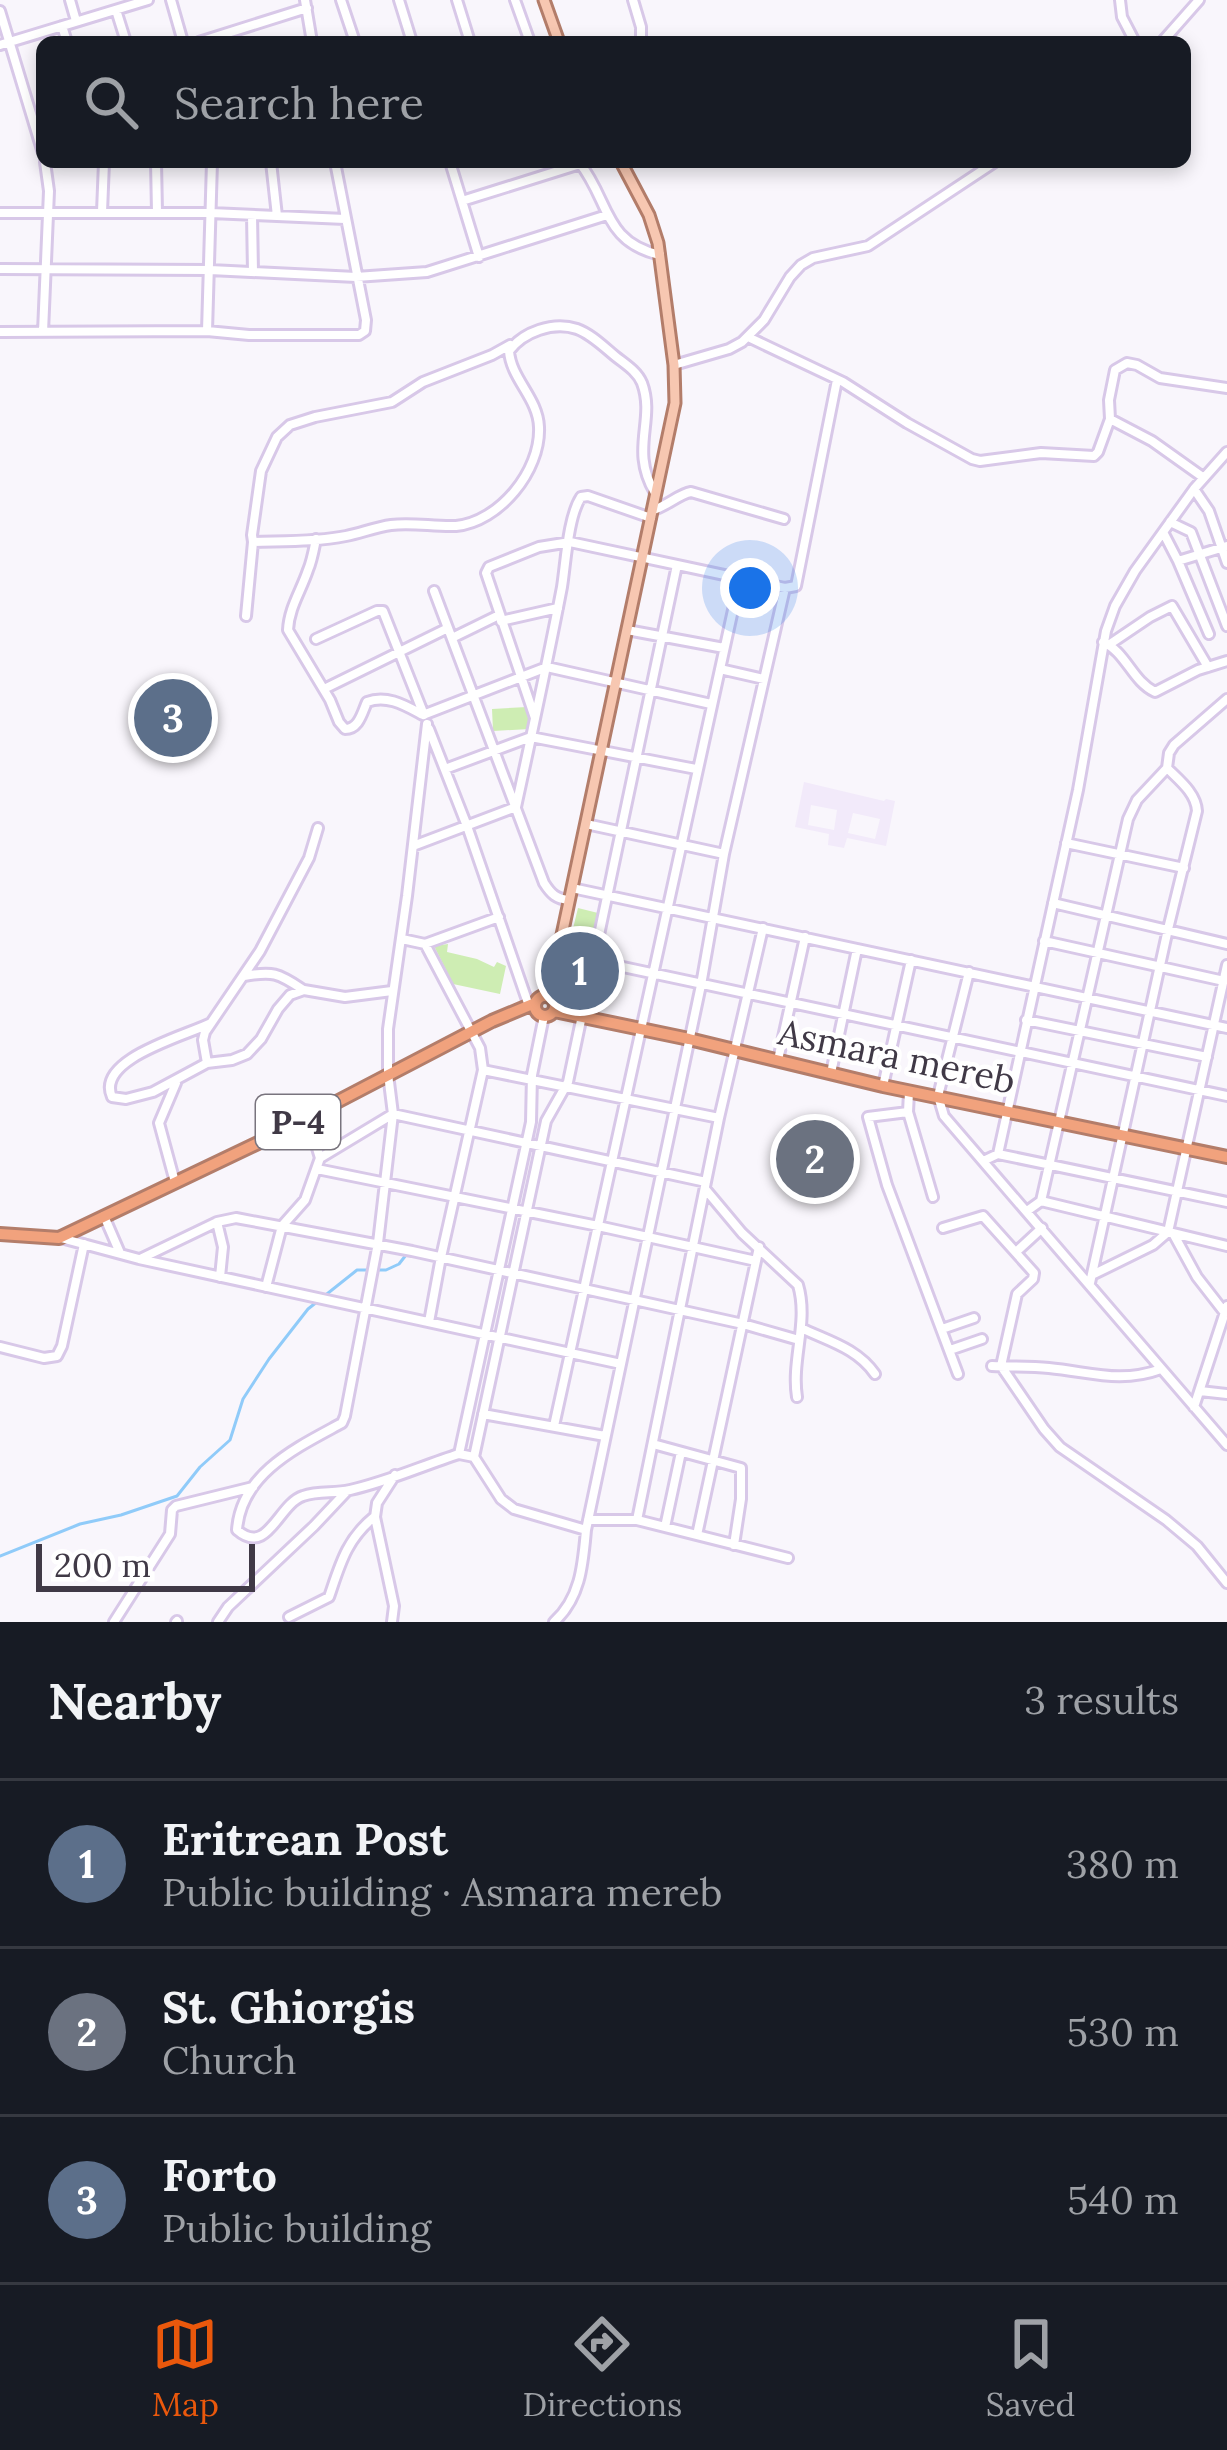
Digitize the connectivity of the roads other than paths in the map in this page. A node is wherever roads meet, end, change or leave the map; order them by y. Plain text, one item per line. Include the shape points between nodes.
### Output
1 (70, 0) edge
2 (148, 0) edge
3 (171, 0) edge
4 (340, 0) edge
5 (399, 0) edge
6 (457, 0) edge
7 (515, 0) edge
8 (544, 0) edge
9 (633, 0) edge
10 (1120, 0) edge
11 (1199, 0) edge
12 (306, 4) edge
13 (116, 10) junction
14 (0, 11) edge
15 (76, 21) junction
16 (62, 26) junction
17 (235, 31) junction
18 (65, 36) edge
19 (124, 36) edge
20 (181, 36) edge
21 (219, 36) edge
22 (237, 36) edge
23 (311, 36) edge
24 (353, 36) edge
25 (410, 36) edge
26 (468, 36) edge
27 (528, 36) edge
28 (557, 36) edge
29 (641, 36) edge
30 (1132, 36) edge
31 (1167, 36) edge
32 (5, 44) edge
33 (36, 133) edge
34 (45, 168) edge
35 (104, 168) edge
36 (156, 168) edge
37 (212, 168) edge
38 (272, 168) edge
39 (336, 168) edge
40 (452, 168) edge
41 (564, 168) edge
42 (584, 168) edge
43 (622, 168) edge
44 (986, 168) edge
45 (462, 201) junction
46 (48, 212) junction
47 (102, 212) junction
48 (158, 212) junction
49 (0, 213) edge
50 (211, 213) junction
51 (252, 214) junction
52 (607, 215) junction
53 (277, 216) junction
54 (346, 219) junction
55 (660, 255) junction
56 (479, 256) junction
57 (0, 269) edge
58 (46, 270) junction
59 (210, 271) junction
60 (253, 272) junction
61 (356, 277) junction
62 (207, 331) junction
63 (0, 332) edge
64 (44, 332) junction
65 (748, 337) junction
66 (517, 341) junction
67 (674, 365) junction
68 (837, 380) junction
69 (1227, 388) edge
70 (1110, 419) junction
71 (1227, 452) edge
72 (1204, 478) junction
73 (1194, 489) junction
74 (656, 494) junction
75 (652, 514) junction
76 (784, 519) dead end
77 (1169, 521) junction
78 (1162, 531) junction
79 (316, 539) junction
80 (253, 542) junction
81 (570, 542) junction
82 (1224, 547) edge
83 (1199, 554) junction
84 (643, 558) junction
85 (1178, 561) junction
86 (1227, 563) edge
87 (677, 565) junction
88 (740, 578) junction
89 (785, 587) junction
90 (1227, 587) edge
91 (434, 591) dead end
92 (1214, 592) junction
93 (558, 608) junction
94 (246, 616) dead end
95 (500, 618) junction
96 (1227, 626) edge
97 (627, 631) junction
98 (450, 633) junction
99 (1208, 634) dead end
100 (662, 636) junction
101 (316, 639) dead end
102 (1107, 643) junction
103 (724, 648) junction
104 (399, 650) junction
105 (1227, 661) edge
106 (547, 667) junction
107 (1208, 667) junction
108 (720, 669) junction
109 (522, 677) junction
110 (764, 679) junction
111 (616, 682) junction
112 (324, 689) junction
113 (651, 690) junction
114 (473, 695) junction
115 (1227, 699) edge
116 (711, 704) junction
117 (535, 718) junction
118 (425, 719) junction
119 (531, 736) junction
120 (494, 750) junction
121 (601, 751) junction
122 (637, 758) junction
123 (1167, 768) junction
124 (445, 769) junction
125 (696, 769) junction
126 (516, 807) junction
127 (586, 824) junction
128 (467, 826) junction
129 (318, 828) dead end
130 (621, 831) junction
131 (1066, 843) junction
132 (680, 844) junction
133 (413, 846) junction
134 (724, 854) junction
135 (1119, 855) junction
136 (1184, 868) junction
137 (571, 894) junction
138 (608, 895) junction
139 (1053, 903) junction
140 (668, 908) junction
141 (1105, 916) junction
142 (499, 917) junction
143 (713, 917) junction
144 (763, 928) junction
145 (1168, 929) junction
146 (806, 937) junction
147 (402, 939) junction
148 (1044, 941) junction
149 (425, 944) junction
150 (1227, 944) edge
151 (857, 949) junction
152 (1096, 954) junction
153 (911, 960) junction
154 (594, 961) junction
155 (1227, 965) edge
156 (1159, 968) junction
157 (969, 973) junction
158 (653, 974) junction
159 (243, 977) junction
160 (553, 977) junction
161 (1223, 981) junction
162 (590, 984) junction
163 (701, 985) junction
164 (1033, 986) junction
165 (304, 990) junction
166 (392, 991) junction
167 (746, 995) junction
168 (549, 996) junction
169 (1086, 998) junction
170 (790, 1004) junction
171 (532, 1005) junction
172 (1149, 1011) junction
173 (549, 1013) junction
174 (843, 1014) junction
175 (582, 1017) junction
176 (1026, 1020) junction
177 (211, 1023) junction
178 (1214, 1025) junction
179 (897, 1026) junction
180 (1227, 1028) edge
181 (640, 1029) junction
182 (1079, 1030) junction
183 (471, 1031) junction
184 (953, 1039) junction
185 (689, 1040) junction
186 (1142, 1043) junction
187 (735, 1051) junction
188 (1019, 1053) junction
189 (1208, 1057) junction
190 (778, 1061) junction
191 (207, 1063) junction
192 (1072, 1065) junction
193 (483, 1070) junction
194 (388, 1074) junction
195 (831, 1074) junction
196 (1135, 1076) junction
197 (532, 1079) junction
198 (177, 1082) junction
199 (566, 1086) junction
200 (883, 1086) junction
201 (1201, 1089) junction
202 (909, 1090) junction
203 (938, 1096) junction
204 (1227, 1096) edge
205 (626, 1098) junction
206 (675, 1108) junction
207 (1006, 1111) junction
208 (908, 1112) junction
209 (393, 1114) junction
210 (308, 1117) junction
211 (719, 1118) junction
212 (1059, 1121) junction
213 (470, 1132) junction
214 (1124, 1135) junction
215 (527, 1144) junction
216 (541, 1147) junction
217 (1187, 1149) junction
218 (998, 1154) junction
219 (1227, 1157) edge
220 (983, 1160) junction
221 (612, 1162) junction
222 (319, 1164) junction
223 (1050, 1164) junction
224 (661, 1172) junction
225 (1114, 1178) junction
226 (385, 1182) junction
227 (175, 1183) junction
228 (706, 1186) junction
229 (1177, 1192) junction
230 (455, 1196) junction
231 (933, 1197) dead end
232 (1041, 1201) junction
233 (1227, 1202) edge
234 (512, 1208) junction
235 (526, 1211) junction
236 (1028, 1211) junction
237 (104, 1216) junction
238 (1105, 1217) junction
239 (217, 1222) junction
240 (283, 1226) junction
241 (598, 1226) junction
242 (944, 1228) dead end
243 (1042, 1228) junction
244 (1171, 1233) junction
245 (0, 1234) edge
246 (59, 1238) junction
247 (647, 1238) junction
248 (84, 1244) junction
249 (378, 1244) junction
250 (1227, 1246) edge
251 (694, 1247) junction
252 (759, 1247) junction
253 (1016, 1251) junction
254 (121, 1254) junction
255 (441, 1257) junction
256 (139, 1259) junction
257 (756, 1261) junction
258 (499, 1272) junction
259 (513, 1275) junction
260 (220, 1277) junction
261 (1091, 1280) junction
262 (266, 1287) junction
263 (584, 1290) junction
264 (634, 1300) junction
265 (364, 1309) junction
266 (1226, 1309) edge
267 (679, 1310) junction
268 (974, 1318) dead end
269 (429, 1322) junction
270 (743, 1324) junction
271 (801, 1328) junction
272 (941, 1329) junction
273 (485, 1334) junction
274 (500, 1338) junction
275 (982, 1339) dead end
276 (799, 1340) junction
277 (0, 1347) edge
278 (949, 1351) junction
279 (570, 1353) junction
280 (621, 1364) junction
281 (996, 1366) junction
282 (1161, 1369) junction
283 (874, 1374) dead end
284 (958, 1374) dead end
285 (1200, 1390) junction
286 (1227, 1394) edge
287 (797, 1397) dead end
288 (1194, 1408) junction
289 (483, 1414) junction
290 (554, 1426) junction
291 (605, 1436) junction
292 (652, 1444) junction
293 (1227, 1445) edge
294 (681, 1452) junction
295 (459, 1454) junction
296 (474, 1457) junction
297 (713, 1459) junction
298 (396, 1474) junction
299 (254, 1487) junction
300 (347, 1491) junction
301 (375, 1516) junction
302 (637, 1520) junction
303 (587, 1525) junction
304 (665, 1527) junction
305 (697, 1535) junction
306 (734, 1545) junction
307 (788, 1558) dead end
308 (1227, 1583) edge
309 (289, 1617) dead end
310 (114, 1622) edge
311 (218, 1622) edge
312 (395, 1622) edge
313 (554, 1622) edge

1 - 15 street
2 - 13 street
3 - 20 street
4 - 24 street
5 - 25 street
6 - 26 street
7 - 27 street
8 - 28 main road
9 - 29 street
10 - 30 street
11 - 31 street
12 - 17 street
12 - 23 street
13 - 15 street
13 - 19 street
14 - 32 street
15 - 16 street
16 - 18 street
16 - 32 street
17 - 21 street
17 - 22 street
32 - 33 street
34 - 46 street
35 - 47 street
36 - 48 street
37 - 50 street
38 - 53 street
39 - 54 street
40 - 45 street
41 - 45 street
42 - 52 street
43 - 55 main road
44 - 65 street via 868,245 801,265
45 - 56 street
46 - 47 street
46 - 49 street
46 - 58 street
47 - 48 street
48 - 50 street
50 - 51 street
50 - 59 street
51 - 53 street
51 - 60 street
52 - 55 street via 629,244
52 - 56 street
53 - 54 street
54 - 61 street
55 - 67 main road
56 - 61 street via 427,272
57 - 58 street
58 - 59 street
58 - 64 street
59 - 60 street
59 - 62 street
60 - 61 street
61 - 62 street via 366,320 359,335
62 - 64 street
63 - 64 street
65 - 67 street
65 - 68 street
66 - 74 street via 572,327 637,374 644,474
66 - 79 street via 510,365 540,428 516,491 472,523 392,525
66 - 80 street via 392,402 290,425 266,455
67 - 74 main road via 675,403
68 - 70 street via 980,461 1094,456
68 - 89 street via 798,580
69 - 70 street via 1127,364 1111,380
70 - 72 street
71 - 72 street
72 - 73 street
73 - 77 street
73 - 82 street
74 - 75 main road
75 - 76 street via 691,492
75 - 81 street via 581,496
75 - 84 main road
77 - 78 street
77 - 83 street via 1191,532
78 - 85 street
78 - 102 street via 1115,606
79 - 80 street
79 - 112 street via 288,630
80 - 94 street
81 - 84 street
81 - 93 street
81 - 95 street via 489,567
82 - 83 street
82 - 86 street
83 - 85 street
83 - 92 street
84 - 87 street
84 - 97 main road
85 - 99 street
87 - 88 street
87 - 100 street
88 - 89 street
88 - 103 street
89 - 110 street
90 - 92 street
91 - 98 street
92 - 96 street
93 - 95 street
93 - 106 street
95 - 98 street
95 - 109 street
97 - 100 street
97 - 111 main road
98 - 104 street
98 - 114 street
100 - 103 street
100 - 113 street
101 - 104 street via 376,610
102 - 107 street via 1155,692
102 - 107 street via 1172,606
102 - 131 street
103 - 108 street
104 - 112 street
104 - 118 street
105 - 107 street
106 - 109 street
106 - 111 street
106 - 117 street
108 - 110 street
108 - 116 street
109 - 114 street
109 - 117 street
110 - 134 street
111 - 113 street
111 - 121 main road
112 - 118 street via 345,729 378,698
113 - 116 street
113 - 122 street
114 - 118 street
114 - 120 street
115 - 123 street via 1174,745
116 - 125 street
117 - 119 street
118 - 124 street
118 - 133 street
119 - 120 street
119 - 121 street
119 - 126 street
120 - 124 street
120 - 126 street
121 - 122 street
121 - 127 main road
122 - 125 street
122 - 130 street
123 - 135 street via 1137,800
123 - 136 street via 1197,802
124 - 128 street
125 - 132 street
126 - 128 street
126 - 137 street via 544,883 560,899
127 - 130 street
127 - 137 main road
128 - 133 street
128 - 142 street
129 - 159 street
130 - 132 street
130 - 138 street
131 - 135 street
131 - 139 street
132 - 134 street
132 - 140 street
133 - 147 street
134 - 143 street
135 - 136 street
135 - 141 street
136 - 145 street
137 - 138 street
137 - 160 main road
138 - 140 street
138 - 154 street
139 - 141 street
139 - 148 street
140 - 143 street
140 - 158 street
141 - 145 street
141 - 152 street
142 - 149 street
142 - 171 street
143 - 144 street
143 - 163 street
144 - 146 street
144 - 167 street
145 - 150 street
145 - 156 street
146 - 151 street
146 - 170 street
147 - 149 street
147 - 166 street
148 - 152 street
148 - 164 street
149 - 183 street
151 - 153 street
151 - 174 street
152 - 156 street
152 - 169 street
153 - 157 street
153 - 179 street
154 - 158 street
154 - 162 street
155 - 161 street
156 - 161 street
156 - 172 street
157 - 164 street
157 - 184 street
158 - 163 street
158 - 181 street
159 - 165 street via 270,972
159 - 177 street
160 - 162 street
160 - 168 main road
161 - 178 street
162 - 175 street
163 - 167 street
163 - 185 street
164 - 169 street
164 - 176 street
165 - 166 street via 345,997
165 - 191 street via 290,994 247,1054
166 - 194 street
167 - 170 street
167 - 187 street
168 - 171 highway, P-4
168 - 173 highway
169 - 172 street
169 - 182 street
170 - 174 street
170 - 190 street
171 - 173 highway
171 - 183 highway, P-4
172 - 178 street
172 - 186 street
173 - 175 highway, Asmara mereb
173 - 197 street
174 - 179 street
174 - 195 street
175 - 181 highway, Asmara mereb
175 - 199 street
176 - 182 street
176 - 188 street
177 - 191 street via 203,1040
177 - 198 street via 132,1058 108,1087 112,1097 126,1099
178 - 180 street
178 - 189 street
179 - 184 street
179 - 200 street
181 - 185 highway, Asmara mereb
181 - 205 street
182 - 186 street
182 - 192 street
183 - 193 street
183 - 194 highway, P-4
184 - 188 street
184 - 203 street
185 - 187 highway, Asmara mereb
185 - 206 street
186 - 189 street
186 - 196 street
187 - 190 highway, Asmara mereb
187 - 211 street
188 - 192 street
188 - 207 street
189 - 201 street
190 - 195 highway, Asmara mereb
191 - 198 street
192 - 196 street
192 - 212 street
193 - 197 street
193 - 213 street
194 - 209 street
194 - 210 highway, P-4
195 - 200 highway, Asmara mereb
196 - 201 street
196 - 214 street
197 - 199 street
197 - 215 street
198 - 227 street via 159,1123
199 - 205 street
199 - 216 street
200 - 202 highway, Asmara mereb
201 - 204 street
201 - 217 street
202 - 203 highway, Asmara mereb
202 - 208 street
203 - 207 highway, Asmara mereb
203 - 220 street via 944,1117
205 - 206 street
205 - 221 street
206 - 211 street
206 - 224 street
207 - 212 highway, Asmara mereb
207 - 218 street
208 - 231 street
208 - 272 street via 868,1118
209 - 213 street
209 - 222 street
209 - 226 street
210 - 222 street
210 - 227 highway, P-4
211 - 228 street
212 - 214 highway, Asmara mereb
212 - 223 street
213 - 215 street
213 - 230 street
214 - 217 highway, Asmara mereb
214 - 225 street
215 - 216 street
215 - 234 street
216 - 221 street
216 - 235 street
217 - 219 highway, Asmara mereb
217 - 229 street
218 - 220 street
218 - 223 street
220 - 236 street
221 - 224 street
221 - 241 street
222 - 226 street
222 - 240 street via 305,1201
223 - 225 street
223 - 232 street
224 - 228 street
224 - 247 street
225 - 229 street
225 - 238 street
226 - 230 street
226 - 249 street
227 - 237 highway, P-4
228 - 251 street
228 - 252 street
229 - 233 street
229 - 244 street
230 - 234 street
230 - 255 street
232 - 236 street
232 - 238 street
234 - 235 street
234 - 258 street
235 - 241 street
235 - 259 street
236 - 243 street
237 - 246 highway, P-4
237 - 254 street
238 - 244 street
238 - 261 street
239 - 240 street
239 - 256 street
239 - 260 street
240 - 249 street
240 - 262 street
241 - 247 street
241 - 263 street
242 - 253 street via 983,1216
243 - 253 street
243 - 261 street
244 - 250 street
244 - 261 street
244 - 266 street
245 - 246 highway, P-4
246 - 248 street
247 - 251 street
247 - 264 street
248 - 254 street
248 - 277 street via 57,1356
249 - 255 street
249 - 265 street
251 - 257 street
251 - 267 street
252 - 257 street
252 - 271 street via 798,1285
253 - 281 street via 1033,1279 1017,1294
254 - 256 street
255 - 258 street
255 - 269 street
256 - 260 street
257 - 270 street
258 - 259 street
258 - 273 street
259 - 263 street
259 - 274 street
260 - 262 street
261 - 282 street
262 - 265 street
263 - 264 street
263 - 279 street
264 - 267 street
264 - 280 street
265 - 269 street
265 - 299 street via 342,1423 271,1465
266 - 285 street
267 - 270 street
267 - 292 street
268 - 272 street
269 - 273 street
270 - 276 street
270 - 297 street
271 - 276 street
271 - 283 street via 853,1351
272 - 278 street
273 - 274 street
273 - 295 street
274 - 279 street
274 - 289 street
275 - 278 street
276 - 287 street
278 - 284 street
279 - 280 street
279 - 290 street
280 - 291 street
281 - 282 street via 1118,1378
281 - 308 street via 1060,1447 1166,1520
282 - 288 street
285 - 286 street
285 - 288 street
288 - 293 street
289 - 290 street
289 - 296 street
290 - 291 street
291 - 303 street
292 - 294 street
292 - 302 street
294 - 297 street
294 - 304 street
295 - 296 street
295 - 298 street
296 - 303 street via 514,1509
297 - 305 street
297 - 306 street via 742,1471
298 - 300 street
298 - 301 street
299 - 300 street via 237,1530 254,1538 289,1502
299 - 310 street via 176,1506 170,1534
300 - 311 street
301 - 309 street via 343,1554 328,1597
301 - 312 street
302 - 303 street
302 - 304 street
303 - 313 street via 576,1591
304 - 305 street
305 - 306 street
306 - 307 street

